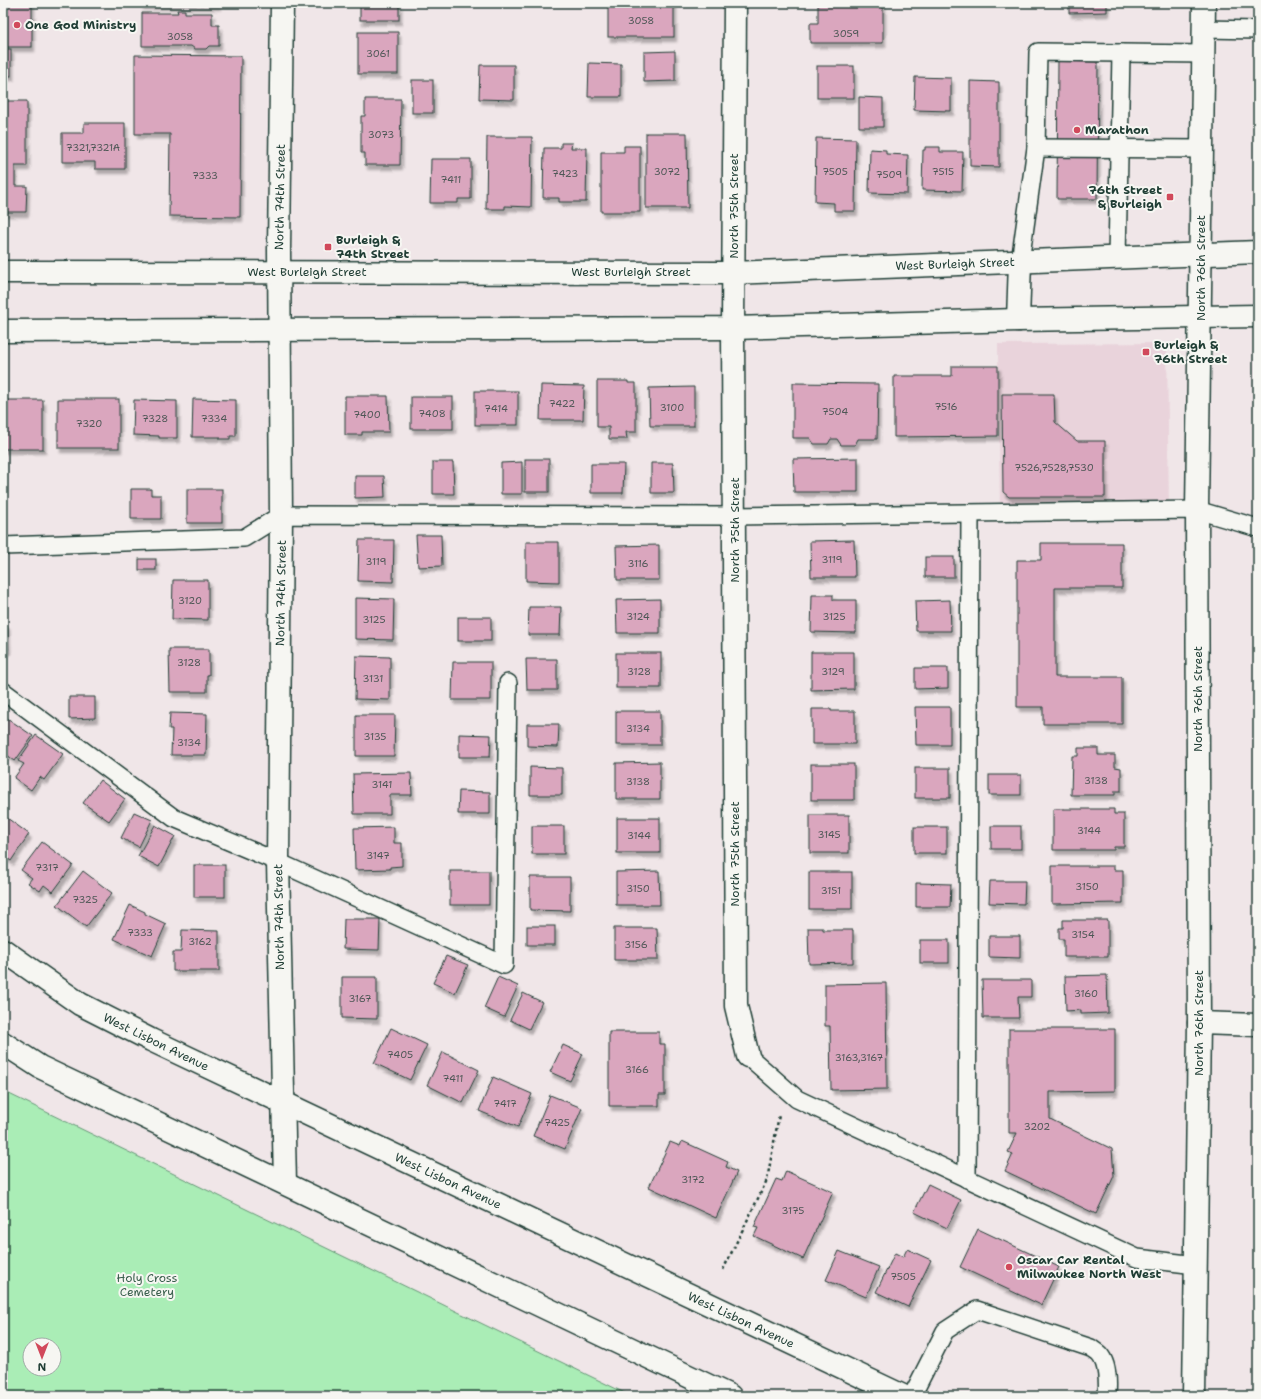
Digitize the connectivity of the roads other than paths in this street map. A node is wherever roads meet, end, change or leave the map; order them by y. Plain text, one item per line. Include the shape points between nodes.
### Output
1 (282, 3) edge
2 (735, 3) edge
3 (1204, 3) edge
4 (1204, 29) junction
5 (1258, 30) edge
6 (1121, 53) junction
7 (1204, 54) junction
8 (1036, 148) junction
9 (1119, 149) junction
10 (1202, 149) junction
11 (1258, 252) edge
12 (1200, 254) junction
13 (1117, 258) junction
14 (1020, 262) junction
15 (3, 272) edge
16 (279, 272) junction
17 (733, 273) junction
18 (1258, 316) edge
19 (1200, 317) junction
20 (1018, 320) junction
21 (733, 328) junction
22 (280, 329) junction
23 (3, 331) edge
24 (1197, 510) junction
25 (970, 513) junction
26 (281, 515) junction
27 (735, 516) junction
28 (1258, 528) edge
29 (3, 546) edge
30 (508, 684) dead end
31 (3, 691) edge
32 (278, 862) junction
33 (3, 950) edge
34 (1199, 1023) junction
35 (1258, 1025) edge
36 (3, 1043) edge
37 (748, 1056) joint
38 (282, 1103) junction
39 (967, 1179) junction
40 (285, 1183) junction
41 (1196, 1265) junction
42 (730, 1396) edge
43 (903, 1396) edge
44 (912, 1396) edge
45 (1107, 1396) edge
46 (1194, 1396) edge

1 - 16 main road, North 74th Street
2 - 17 main road, North 75th Street
3 - 4 main road, North 76th Street
4 - 5 lane
4 - 7 main road, North 76th Street
6 - 7 lane
6 - 8 lane via 1038,52
6 - 9 lane
7 - 10 main road, North 76th Street
8 - 9 lane
8 - 14 lane
9 - 10 lane
9 - 13 lane
10 - 12 main road, North 76th Street
11 - 12 main road, West Burleigh Street
12 - 13 main road, West Burleigh Street
12 - 19 main road, North 76th Street
13 - 14 main road, West Burleigh Street
14 - 17 main road, West Burleigh Street
14 - 20 main road
15 - 16 main road, West Burleigh Street
16 - 17 main road, West Burleigh Street
16 - 22 main road, North 74th Street
17 - 21 main road, North 75th Street
18 - 19 main road
19 - 20 main road
19 - 24 main road, North 76th Street
20 - 21 main road
21 - 22 main road
21 - 27 main road, North 75th Street
22 - 23 main road
22 - 26 main road, North 74th Street
24 - 25 lane
24 - 28 lane
24 - 34 main road, North 76th Street
25 - 27 lane
25 - 39 lane
26 - 27 lane
26 - 29 lane via 244,538
26 - 32 main road, North 74th Street
27 - 37 main road, North 75th Street via 736,1006
30 - 32 lane via 504,965
31 - 32 lane via 174,818
32 - 38 main road, North 74th Street
33 - 38 main road, West Lisbon Avenue via 80,1004
34 - 35 main road
34 - 41 main road, North 76th Street
36 - 40 main road via 40,1067
37 - 39 lane via 797,1099
38 - 40 main road, North 74th Street
38 - 43 main road, West Lisbon Avenue
39 - 41 lane via 1136,1258
40 - 42 main road
41 - 46 main road, North 76th Street
44 - 45 lane via 945,1331 976,1310 1091,1348 1100,1355 1103,1362 1109,1381

